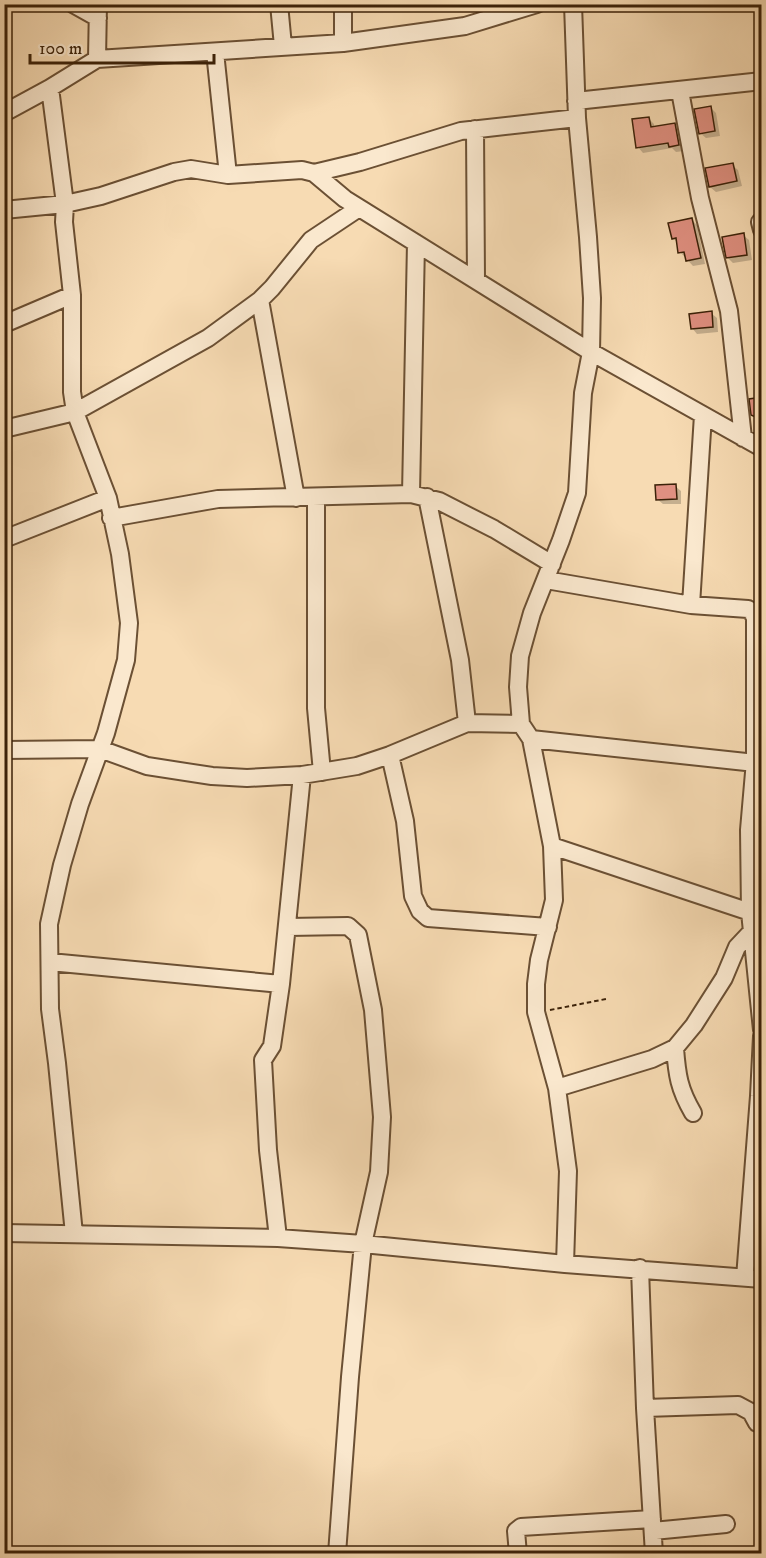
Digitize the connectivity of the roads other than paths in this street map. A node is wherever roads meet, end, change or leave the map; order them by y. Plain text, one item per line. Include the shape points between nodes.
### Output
1 (73, 4) edge
2 (279, 4) edge
3 (343, 4) edge
4 (537, 4) edge
5 (573, 4) edge
6 (98, 11) edge
7 (343, 44) junction
8 (283, 46) junction
9 (215, 52) junction
10 (97, 60) junction
11 (762, 81) edge
12 (50, 88) junction
13 (680, 91) junction
14 (577, 110) junction
15 (4, 113) edge
16 (475, 129) junction
17 (314, 173) junction
18 (228, 175) junction
19 (65, 204) junction
20 (359, 208) junction
21 (4, 210) edge
22 (762, 220) edge
23 (762, 230) edge
24 (416, 243) junction
25 (476, 280) junction
26 (72, 295) junction
27 (260, 300) junction
28 (4, 324) edge
29 (591, 352) junction
30 (75, 412) junction
31 (703, 416) junction
32 (4, 429) edge
33 (743, 438) junction
34 (762, 448) edge
35 (419, 496) junction
36 (108, 498) junction
37 (296, 498) junction
38 (316, 498) junction
39 (111, 518) junction
40 (4, 540) edge
41 (549, 572) junction
42 (691, 605) junction
43 (467, 723) junction
44 (521, 724) junction
45 (531, 739) junction
46 (100, 749) junction
47 (4, 750) edge
48 (390, 755) junction
49 (758, 761) edge
50 (322, 772) junction
51 (302, 775) junction
52 (552, 846) junction
53 (750, 912) junction
54 (288, 927) junction
55 (548, 927) junction
56 (753, 930) junction
57 (50, 962) junction
58 (281, 984) junction
59 (762, 1030) edge
60 (762, 1036) edge
61 (675, 1048) junction
62 (556, 1088) junction
63 (693, 1113) dead end
64 (4, 1233) edge
65 (74, 1234) junction
66 (278, 1238) junction
67 (363, 1244) junction
68 (565, 1264) junction
69 (640, 1268) junction
70 (744, 1278) junction
71 (762, 1279) edge
72 (645, 1408) junction
73 (757, 1423) dead end
74 (726, 1524) dead end
75 (653, 1525) junction
76 (337, 1554) edge
77 (518, 1554) edge
78 (654, 1554) edge

1 - 6 street
2 - 8 street
3 - 7 street
4 - 7 street via 465,26
5 - 14 street
6 - 10 street
7 - 8 street
8 - 9 street
9 - 10 street
9 - 18 street
10 - 12 street
11 - 13 street
12 - 15 street
12 - 19 street
13 - 14 street
13 - 33 street via 700,198 729,311
14 - 16 street
14 - 29 street via 592,298
16 - 17 street
16 - 25 street
17 - 18 street via 302,170
17 - 20 street
18 - 19 street via 191,169 174,172
19 - 21 street
19 - 26 street
20 - 24 street
20 - 27 street via 311,240
22 - 23 street
24 - 25 street
24 - 35 street
25 - 29 street
26 - 28 street
26 - 30 street
27 - 30 street via 208,338
27 - 37 street
29 - 31 street
29 - 41 street via 582,393 577,493
30 - 32 street
30 - 36 street
31 - 33 street
31 - 42 street
33 - 34 street
35 - 38 street
35 - 41 street via 439,501 494,529
35 - 43 street via 460,660
36 - 39 street
36 - 40 street
37 - 38 street
37 - 39 street via 218,499
38 - 50 street via 316,708
39 - 46 street via 129,623 126,660
41 - 42 street
41 - 44 street via 520,656
42 - 49 street via 752,612
43 - 44 street
43 - 48 street
44 - 45 street
45 - 49 street
45 - 52 street
46 - 47 street
46 - 51 street via 147,766 212,776
46 - 57 street via 62,865 49,924
48 - 50 street
48 - 55 street via 405,821 413,896 420,911 428,918
49 - 53 street via 748,830
50 - 51 street
51 - 54 street
52 - 53 street
52 - 55 street via 554,900
53 - 56 street
54 - 58 street
54 - 67 street via 348,926 358,934 373,1010 382,1117 379,1172
55 - 62 street via 539,960 536,1012
56 - 59 street
56 - 61 street via 737,947 724,978
57 - 58 street
57 - 65 street via 50,1009
58 - 66 street via 272,1046 263,1060
60 - 70 street
61 - 62 street via 652,1059
61 - 63 street via 677,1080
62 - 68 street via 568,1171
64 - 65 street
65 - 66 street
66 - 67 street
67 - 68 street
67 - 76 street
68 - 69 street
69 - 70 street
69 - 72 street
70 - 71 street
72 - 73 street via 738,1405 751,1412
72 - 75 street
74 - 75 street
75 - 77 street via 521,1527 516,1532
75 - 78 street

